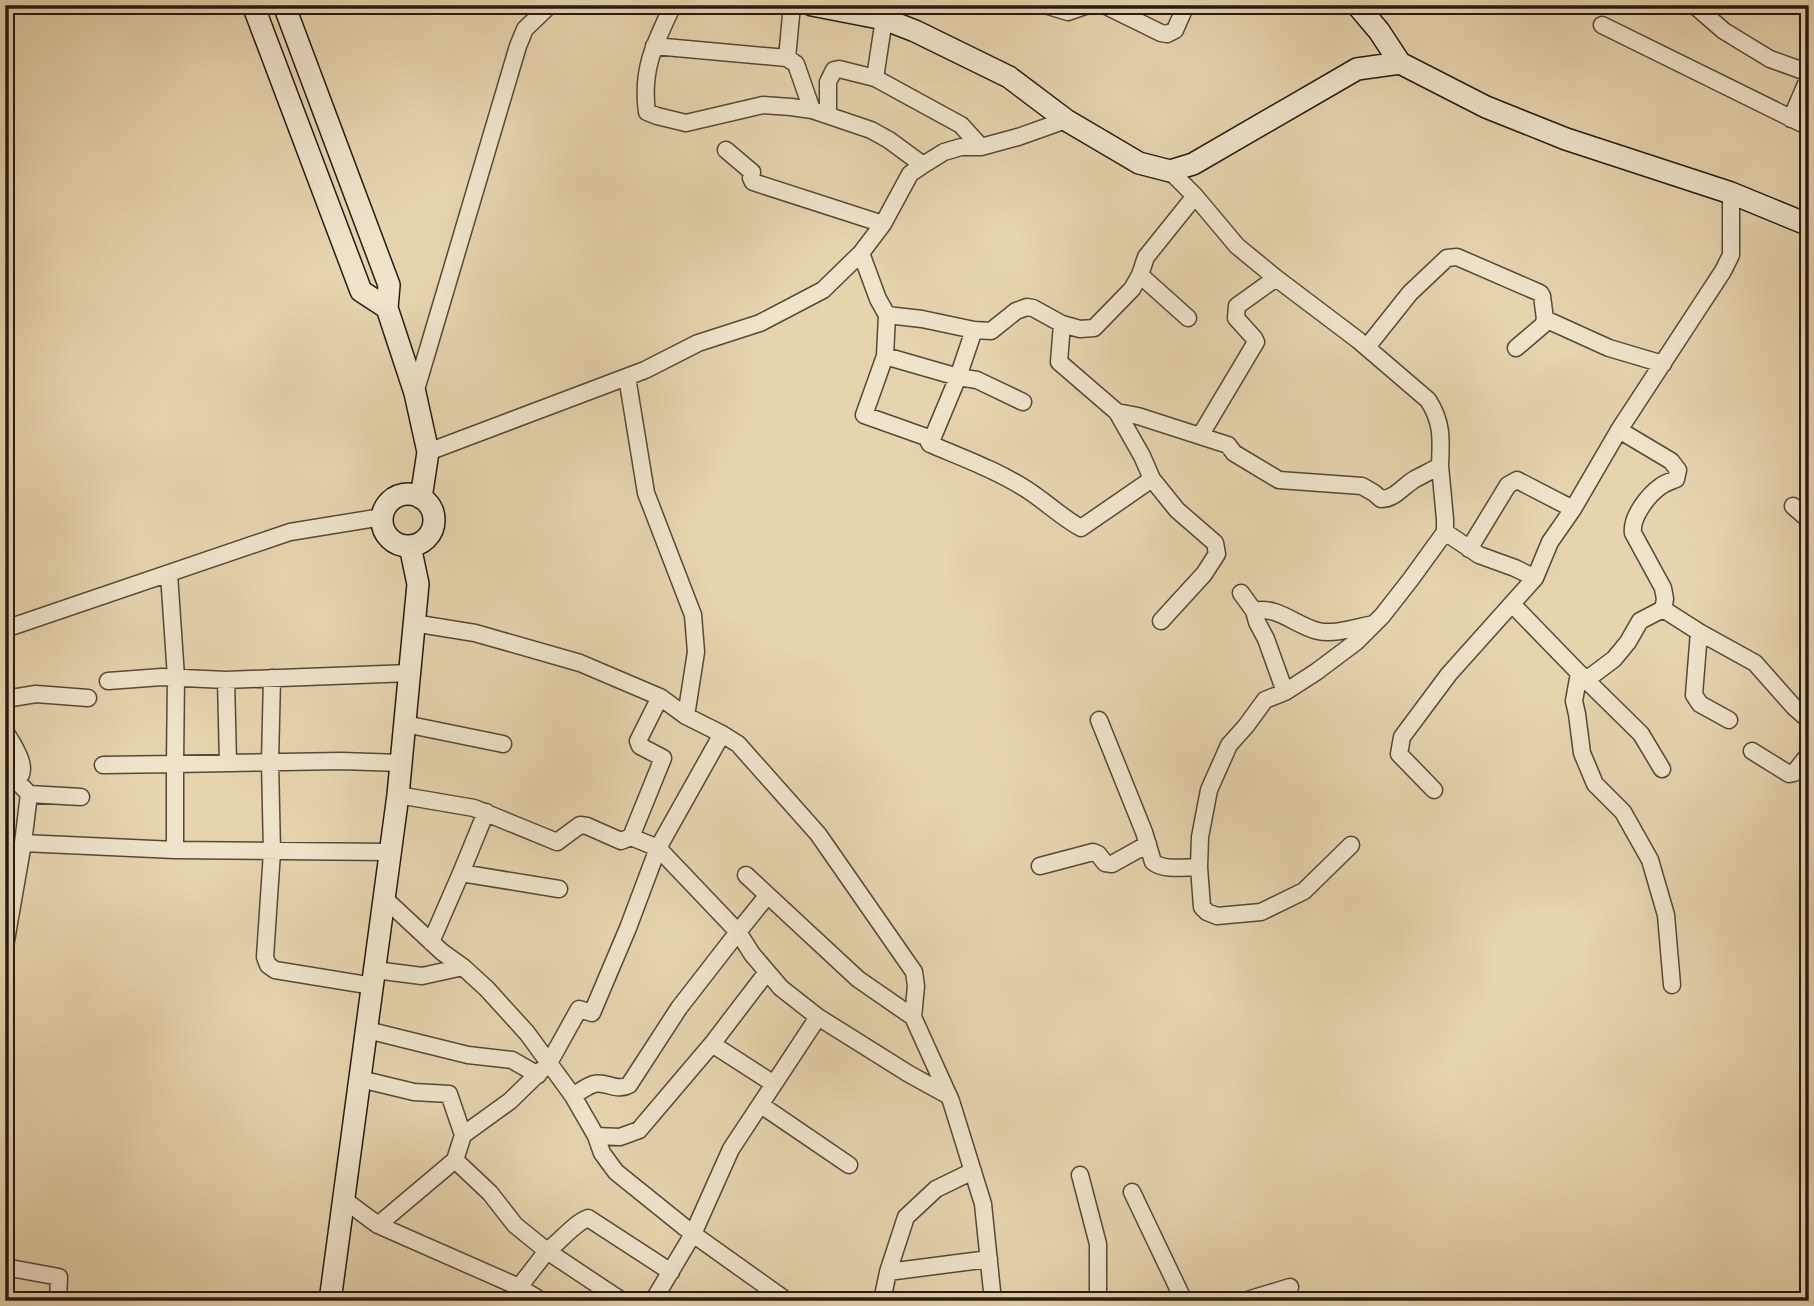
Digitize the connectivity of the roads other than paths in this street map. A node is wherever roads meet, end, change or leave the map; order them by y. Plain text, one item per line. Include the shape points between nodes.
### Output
1 (253, 5) edge
2 (284, 5) edge
3 (550, 5) edge
4 (673, 5) edge
5 (792, 5) edge
6 (812, 5) edge
7 (1045, 5) edge
8 (1088, 5) edge
9 (1104, 5) edge
10 (1186, 5) edge
11 (1357, 5) edge
12 (1694, 5) edge
13 (884, 19) junction
14 (1602, 25) dead end
15 (654, 46) junction
16 (787, 58) junction
17 (1400, 63) junction
18 (1809, 75) edge
19 (875, 78) junction
20 (820, 112) junction
21 (1791, 119) junction
22 (1066, 120) junction
23 (1809, 127) edge
24 (981, 147) junction
25 (726, 150) dead end
26 (923, 165) junction
27 (1170, 171) junction
28 (1731, 194) junction
29 (1195, 196) junction
30 (883, 224) junction
31 (1809, 225) edge
32 (861, 253) junction
33 (1140, 275) junction
34 (1276, 278) junction
35 (387, 308) junction
36 (887, 315) junction
37 (1188, 317) dead end
38 (1545, 319) junction
39 (1062, 324) junction
40 (974, 330) junction
41 (1367, 347) junction
42 (1516, 348) dead end
43 (885, 356) junction
44 (1663, 364) junction
45 (627, 377) junction
46 (958, 377) junction
47 (415, 393) junction
48 (1023, 402) dead end
49 (1117, 412) junction
50 (1619, 430) junction
51 (1200, 436) junction
52 (930, 444) junction
53 (428, 452) junction
54 (1440, 466) junction
55 (1152, 480) junction
56 (421, 498) junction
57 (1793, 506) dead end
58 (1573, 509) junction
59 (382, 517) junction
60 (1809, 520) edge
61 (1445, 532) junction
62 (410, 546) junction
63 (1469, 549) junction
64 (169, 574) junction
65 (1535, 578) junction
66 (1241, 593) dead end
67 (1512, 604) junction
68 (1663, 609) junction
69 (1254, 611) junction
70 (1161, 621) dead end
71 (413, 623) junction
72 (1374, 624) junction
73 (5, 629) edge
74 (1699, 632) junction
75 (410, 673) junction
76 (176, 677) junction
77 (1583, 677) junction
78 (272, 678) junction
79 (226, 680) junction
80 (108, 681) dead end
81 (1285, 692) junction
82 (660, 697) junction
83 (88, 698) dead end
84 (5, 699) edge
85 (685, 716) junction
86 (1099, 720) dead end
87 (1729, 720) dead end
88 (1809, 720) edge
89 (405, 724) junction
90 (5, 731) edge
91 (722, 734) junction
92 (503, 744) dead end
93 (1752, 751) dead end
94 (1809, 754) edge
95 (271, 762) junction
96 (228, 763) junction
97 (401, 763) junction
98 (175, 764) junction
99 (103, 765) dead end
100 (1662, 769) dead end
101 (11, 782) edge
102 (1434, 790) dead end
103 (29, 794) junction
104 (398, 795) junction
105 (81, 797) dead end
106 (486, 812) junction
107 (631, 837) junction
108 (23, 843) junction
109 (1148, 844) junction
110 (1351, 845) dead end
111 (658, 848) junction
112 (175, 850) junction
113 (272, 852) junction
114 (390, 852) junction
115 (1040, 866) dead end
116 (1199, 867) junction
117 (461, 873) junction
118 (746, 875) dead end
119 (559, 889) dead end
120 (767, 896) junction
121 (384, 898) junction
122 (738, 932) junction
123 (431, 942) junction
124 (5, 946) edge
125 (463, 967) junction
126 (767, 972) junction
127 (374, 978) junction
128 (1672, 985) dead end
129 (818, 1017) junction
130 (914, 1017) junction
131 (367, 1030) junction
132 (712, 1044) junction
133 (543, 1069) junction
134 (360, 1079) junction
135 (774, 1084) junction
136 (573, 1096) junction
137 (949, 1096) junction
138 (761, 1105) junction
139 (463, 1135) junction
140 (596, 1136) junction
141 (455, 1160) junction
142 (849, 1165) dead end
143 (973, 1171) junction
144 (1080, 1175) dead end
145 (1132, 1192) dead end
146 (343, 1199) junction
147 (378, 1224) junction
148 (693, 1234) junction
149 (547, 1251) junction
150 (989, 1259) junction
151 (5, 1267) edge
152 (671, 1272) junction
153 (888, 1272) junction
154 (519, 1287) junction
155 (1290, 1287) dead end
156 (770, 1296) edge
157 (58, 1301) edge
158 (330, 1301) edge
159 (542, 1301) edge
160 (622, 1301) edge
161 (653, 1301) edge
162 (787, 1301) edge
163 (882, 1301) edge
164 (993, 1301) edge
165 (1098, 1301) edge
166 (1184, 1301) edge
167 (1244, 1301) edge

1 - 35 street via 361,291
2 - 35 street via 390,285
3 - 47 street via 525,29 518,46
4 - 15 street
5 - 16 street
6 - 13 street
7 - 8 street via 1068,12
9 - 10 street via 1167,34 1175,30
11 - 17 street
12 - 18 street via 1724,31 1770,59
13 - 19 street
13 - 22 street via 1009,77
14 - 21 street
15 - 16 street
15 - 20 street via 645,81 647,112 657,116 686,122 763,105
16 - 20 street via 796,64
17 - 27 street via 1357,69 1193,164
17 - 28 street via 1532,126
18 - 21 street
19 - 20 street via 834,70
19 - 24 street via 961,125
20 - 26 street via 871,130
21 - 23 street
22 - 24 street
22 - 27 street via 1139,163
24 - 26 street via 944,152
25 - 30 street via 752,172 753,182
26 - 30 street via 910,174
27 - 29 street
28 - 31 street
28 - 44 street via 1731,255
29 - 33 street via 1146,257
29 - 34 street via 1237,246
30 - 32 street
32 - 36 street
32 - 45 street via 823,289 760,323 698,344
33 - 37 street
33 - 39 street via 1094,328
34 - 41 street
34 - 51 street via 1237,306 1236,318 1256,342
35 - 47 street
36 - 40 street
36 - 43 street
38 - 41 street via 1537,290 1457,257 1447,258 1410,293
38 - 42 street
38 - 44 street via 1609,348
39 - 40 street via 1027,307 990,331
39 - 49 street via 1059,362
40 - 46 street
41 - 54 street via 1436,412 1441,430
43 - 46 street
43 - 52 street via 864,415 926,436
44 - 50 street
45 - 53 street
45 - 85 street via 646,493 693,615 696,652
46 - 48 street via 977,380
46 - 52 street
47 - 53 street
49 - 51 street
49 - 55 street
50 - 58 street
50 - 68 street via 1671,461 1678,470 1676,479 1650,497 1632,527 1663,589
51 - 54 street via 1228,445 1279,480 1362,486 1381,499 1394,496
52 - 55 street via 995,471 1081,528
53 - 56 street
54 - 61 street
55 - 70 street via 1217,548 1204,574
56 - 59 street via 410,494 394,498
56 - 62 street via 433,512 432,532
57 - 60 street
58 - 63 street via 1517,480 1508,485
58 - 65 street via 1550,542
59 - 62 street via 387,536
59 - 64 street via 290,532
61 - 63 street
61 - 72 street
62 - 71 street via 418,584
63 - 65 street
64 - 73 street
64 - 76 street
65 - 67 street
66 - 69 street
67 - 77 street
67 - 102 street via 1449,674 1402,737 1399,754
68 - 74 street
68 - 77 street via 1640,621 1614,659
69 - 72 street via 1272,611 1318,631
69 - 81 street
71 - 75 street
71 - 82 street via 475,633 580,663
72 - 81 street
74 - 87 street via 1694,695 1700,704
74 - 88 street via 1755,663
75 - 78 street
75 - 89 street
76 - 79 street
76 - 80 street
76 - 98 street
77 - 100 street via 1641,734
77 - 128 street via 1574,701 1582,753 1595,784 1623,812 1650,860 1666,915
78 - 79 street
78 - 95 street
79 - 96 street
81 - 116 street via 1265,700 1229,745 1209,790
82 - 85 street
82 - 107 street via 638,741 663,758
83 - 84 street via 36,694
85 - 91 street
86 - 109 street
89 - 92 street
89 - 97 street
90 - 101 street via 21,759 21,773
91 - 111 street
91 - 130 street via 738,744 818,834 914,972
93 - 94 street via 1789,774 1794,774
95 - 96 street
95 - 97 street
95 - 113 street
96 - 98 street
97 - 104 street
98 - 99 street
98 - 112 street
101 - 103 street
103 - 105 street
103 - 108 street
104 - 106 street
104 - 114 street
106 - 107 street via 557,842 580,825 621,841
106 - 117 street
107 - 111 street
108 - 112 street
108 - 124 street
109 - 115 street via 1112,864 1093,852
109 - 116 street via 1156,866
110 - 116 street via 1304,891 1261,912 1217,916 1207,912 1202,907
111 - 122 street
111 - 133 street via 592,1013 579,1009
112 - 113 street
113 - 114 street
113 - 127 street via 268,965 275,970
114 - 121 street
117 - 119 street
117 - 123 street
118 - 120 street
120 - 122 street
120 - 130 street via 859,979
121 - 123 street
121 - 127 street
122 - 126 street
122 - 136 street via 679,1008 629,1085 593,1084
123 - 125 street
125 - 127 street via 422,976
125 - 133 street via 527,1033
126 - 129 street
126 - 132 street
127 - 131 street
129 - 135 street
129 - 137 street
130 - 137 street
131 - 133 street
131 - 134 street
132 - 135 street
132 - 140 street via 639,1130 620,1137
133 - 136 street
133 - 139 street via 510,1101
134 - 139 street via 414,1092 449,1094
134 - 146 street
135 - 138 street
136 - 140 street
137 - 143 street
138 - 142 street
138 - 148 street via 731,1149
139 - 141 street
140 - 148 street via 616,1172
141 - 147 street
141 - 149 street via 515,1225
143 - 150 street via 983,1205
143 - 153 street via 936,1189 906,1217
144 - 165 street via 1098,1244
145 - 166 street
146 - 147 street
146 - 158 street
147 - 154 street
148 - 152 street
148 - 156 street
149 - 152 street via 587,1218
149 - 154 street
149 - 160 street
150 - 153 street
150 - 164 street
151 - 157 street via 60,1277
152 - 161 street
153 - 163 street
154 - 159 street
155 - 167 street
156 - 162 street

